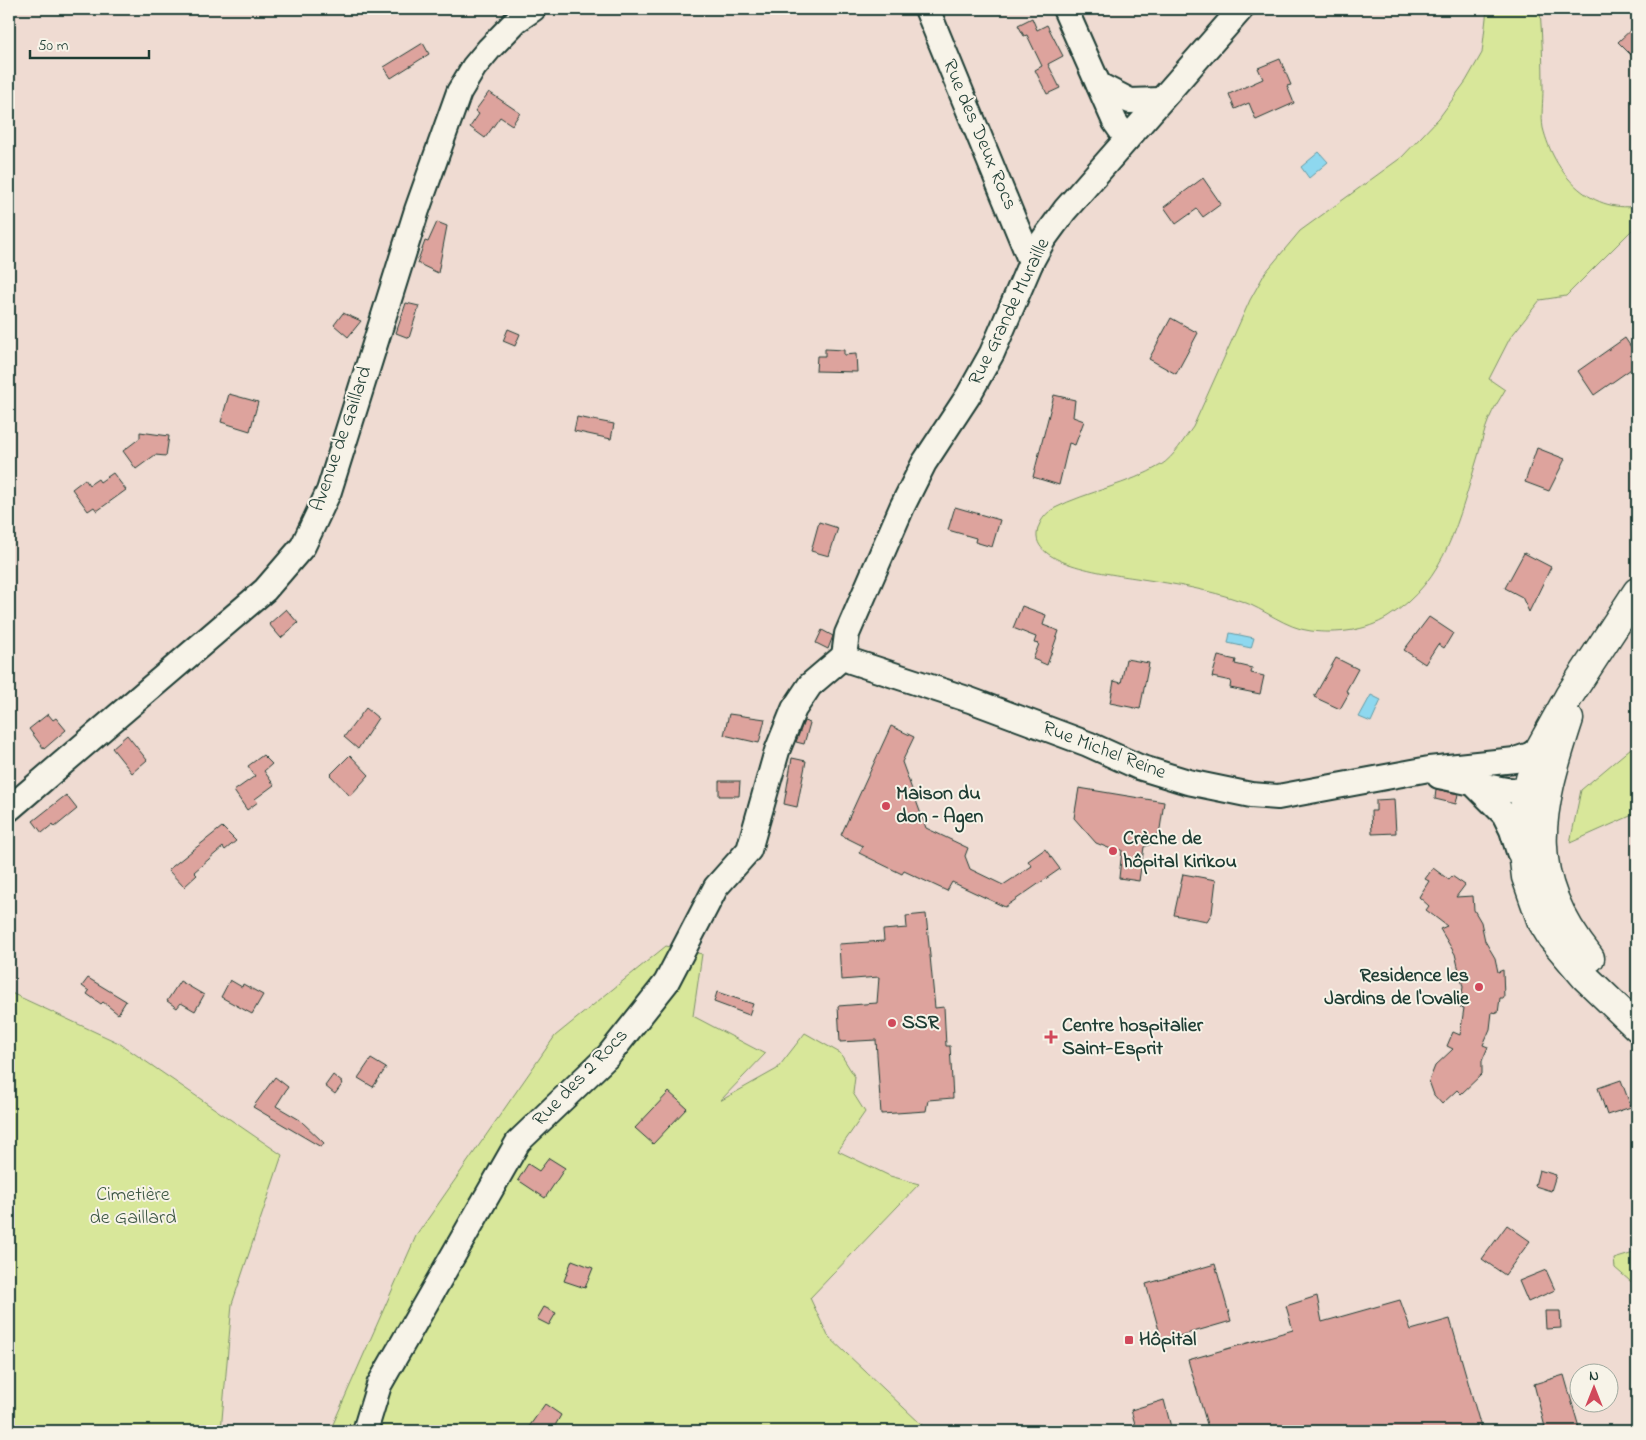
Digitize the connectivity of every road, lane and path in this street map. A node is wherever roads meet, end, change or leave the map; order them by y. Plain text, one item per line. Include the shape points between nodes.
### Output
1 (533, 9) edge
2 (927, 9) edge
3 (1064, 9) edge
4 (1240, 9) edge
5 (1099, 85) junction
6 (1160, 100) junction
7 (1128, 139) junction
8 (1030, 262) junction
9 (1637, 592) edge
10 (844, 656) junction
11 (1491, 764) junction
12 (1537, 775) junction
13 (1373, 778) junction
14 (1473, 783) junction
15 (9, 809) edge
16 (1526, 877) junction
17 (1637, 1017) edge
18 (1637, 1027) edge
19 (365, 1431) edge

1 - 15 street, Avenue de Gaillard via 517,20 489,49 459,92 417,210 329,491 303,546 265,590
2 - 8 street, Rue des Deux Rocs
3 - 5 street
4 - 6 street, Rue Grande Muraille
5 - 6 street via 1130,101
5 - 7 street via 1115,122
6 - 7 street, Rue Grande Muraille
7 - 8 street, Rue Grande Muraille via 1066,210
8 - 10 street, Rue Grande Muraille via 992,353 924,463 902,507 846,634
9 - 12 main road via 1584,675
10 - 13 street, Rue Michel Reine via 850,661 970,700 1088,744 1139,767 1188,782 1236,793 1278,797
10 - 19 street, Rue des 2 Rocs via 810,685 794,709 777,751 749,850 716,887 666,983 609,1055 518,1142 379,1386
11 - 12 street, Rue Michel Reine
11 - 12 street, Rue Michel Reine via 1530,755
11 - 13 street, Rue Michel Reine
12 - 14 street, Rue Michel Reine via 1496,788
12 - 16 main road via 1520,828
12 - 17 main road via 1544,808 1542,843 1555,902 1576,940
13 - 14 street, Rue Michel Reine via 1442,776
14 - 16 street via 1504,814
16 - 18 main road via 1541,920 1552,938

